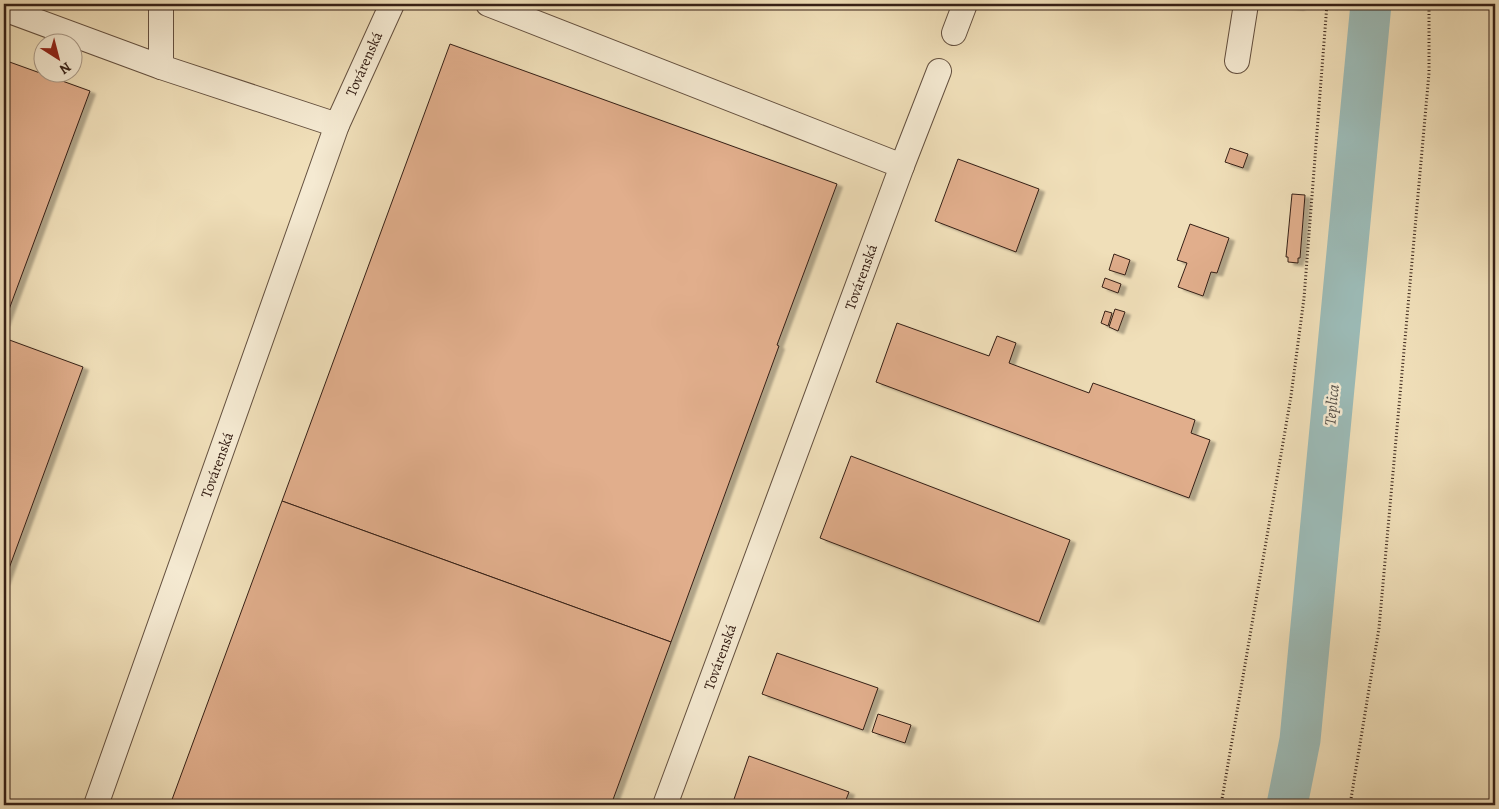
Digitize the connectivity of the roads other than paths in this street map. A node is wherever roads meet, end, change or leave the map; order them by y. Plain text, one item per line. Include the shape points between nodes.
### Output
1 (161, 4) edge
2 (392, 4) edge
3 (488, 4) edge
4 (965, 4) edge
5 (1246, 4) edge
6 (4, 9) edge
7 (954, 33) dead end
8 (1237, 61) dead end
9 (161, 67) junction
10 (939, 71) dead end
11 (337, 125) junction
12 (902, 166) junction
13 (96, 805) edge
14 (665, 805) edge

1 - 9 lane
2 - 11 lane, Továrenská
3 - 12 lane
4 - 7 lane
5 - 8 lane
6 - 9 lane
9 - 11 lane
10 - 12 lane, Továrenská
11 - 13 lane, Továrenská
12 - 14 lane, Továrenská

